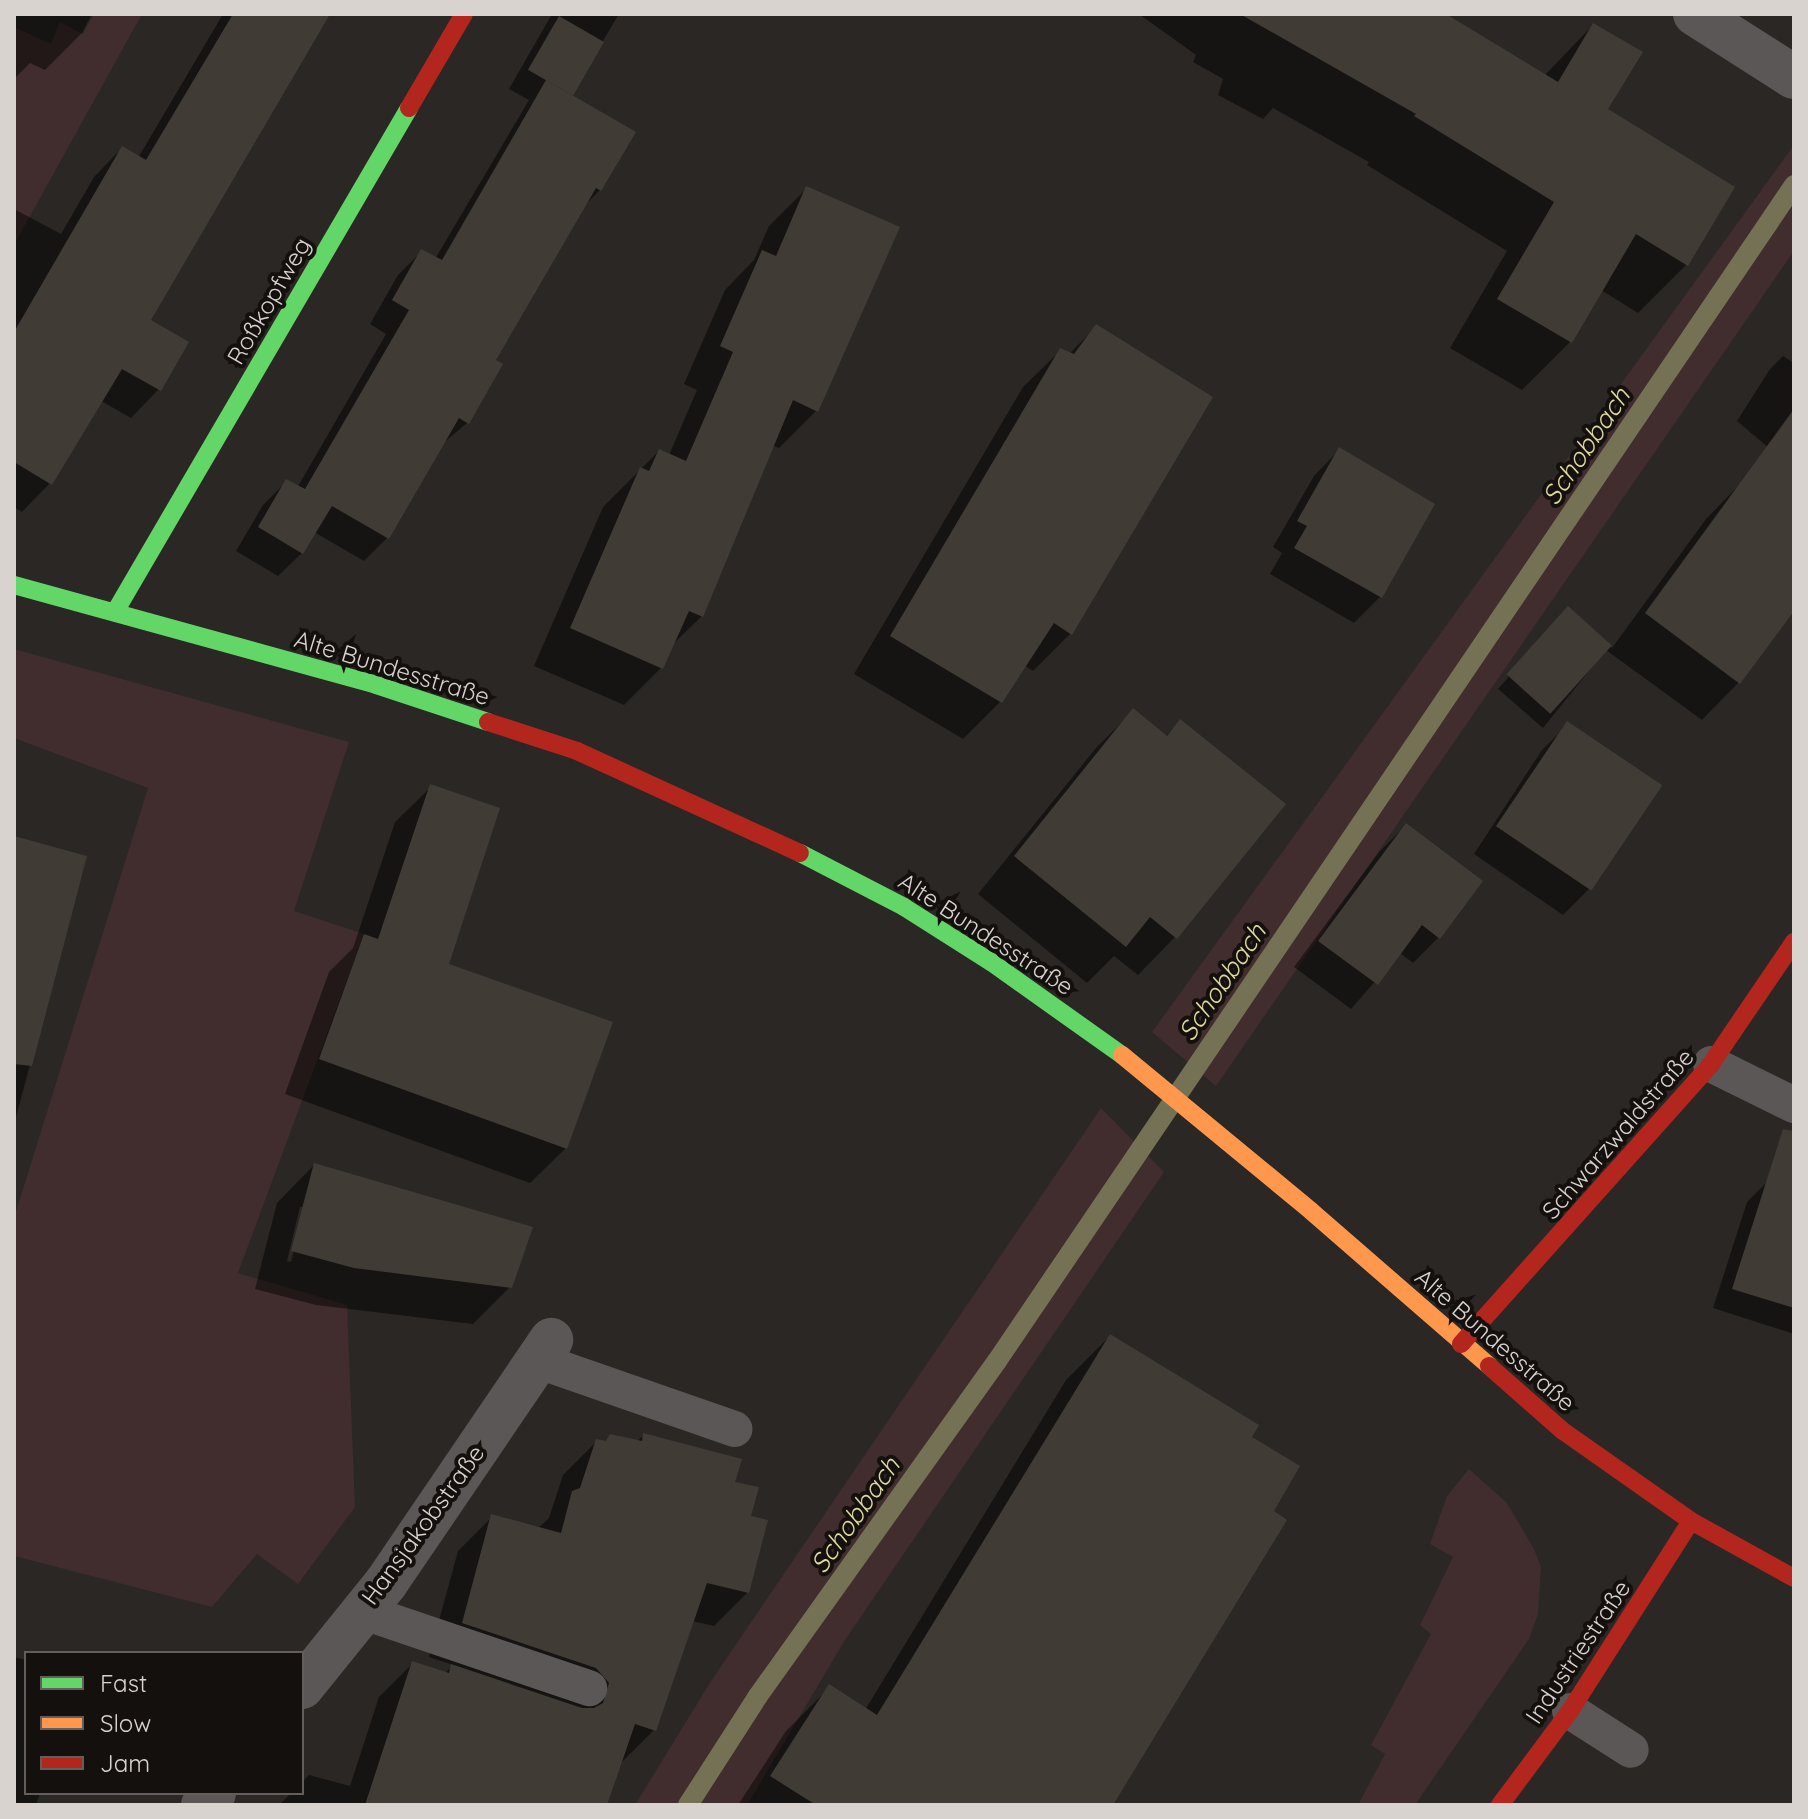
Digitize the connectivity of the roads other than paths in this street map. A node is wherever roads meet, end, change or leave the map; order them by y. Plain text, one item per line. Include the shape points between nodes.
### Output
1 (464, 14) edge
2 (1695, 14) edge
3 (1794, 77) edge
4 (14, 585) edge
5 (115, 612) junction
6 (1794, 942) edge
7 (1711, 1064) junction
8 (1794, 1105) edge
9 (1461, 1344) junction
10 (545, 1350) joint
11 (734, 1429) dead end
12 (1691, 1521) junction
13 (1794, 1578) edge
14 (361, 1611) junction
15 (304, 1684) edge
16 (589, 1688) dead end
17 (1570, 1711) junction
18 (1631, 1750) dead end
19 (1500, 1805) edge

1 - 5 street, Roßkopfweg
2 - 3 street
4 - 5 street, Alte Bundesstraße
5 - 9 street, Alte Bundesstraße via 376,685 577,751 785,845 904,907 1133,1063
6 - 7 street, Schwarzwaldstraße
7 - 8 lane
7 - 9 street, Schwarzwaldstraße
9 - 12 street, Alte Bundesstraße via 1563,1431
10 - 11 lane, Hansjakobstraße
10 - 14 street, Hansjakobstraße via 386,1583
12 - 13 street, Alte Bundesstraße
12 - 17 street, Industriestraße
14 - 15 street, Hansjakobstraße
14 - 16 lane
17 - 18 lane
17 - 19 street, Industriestraße

